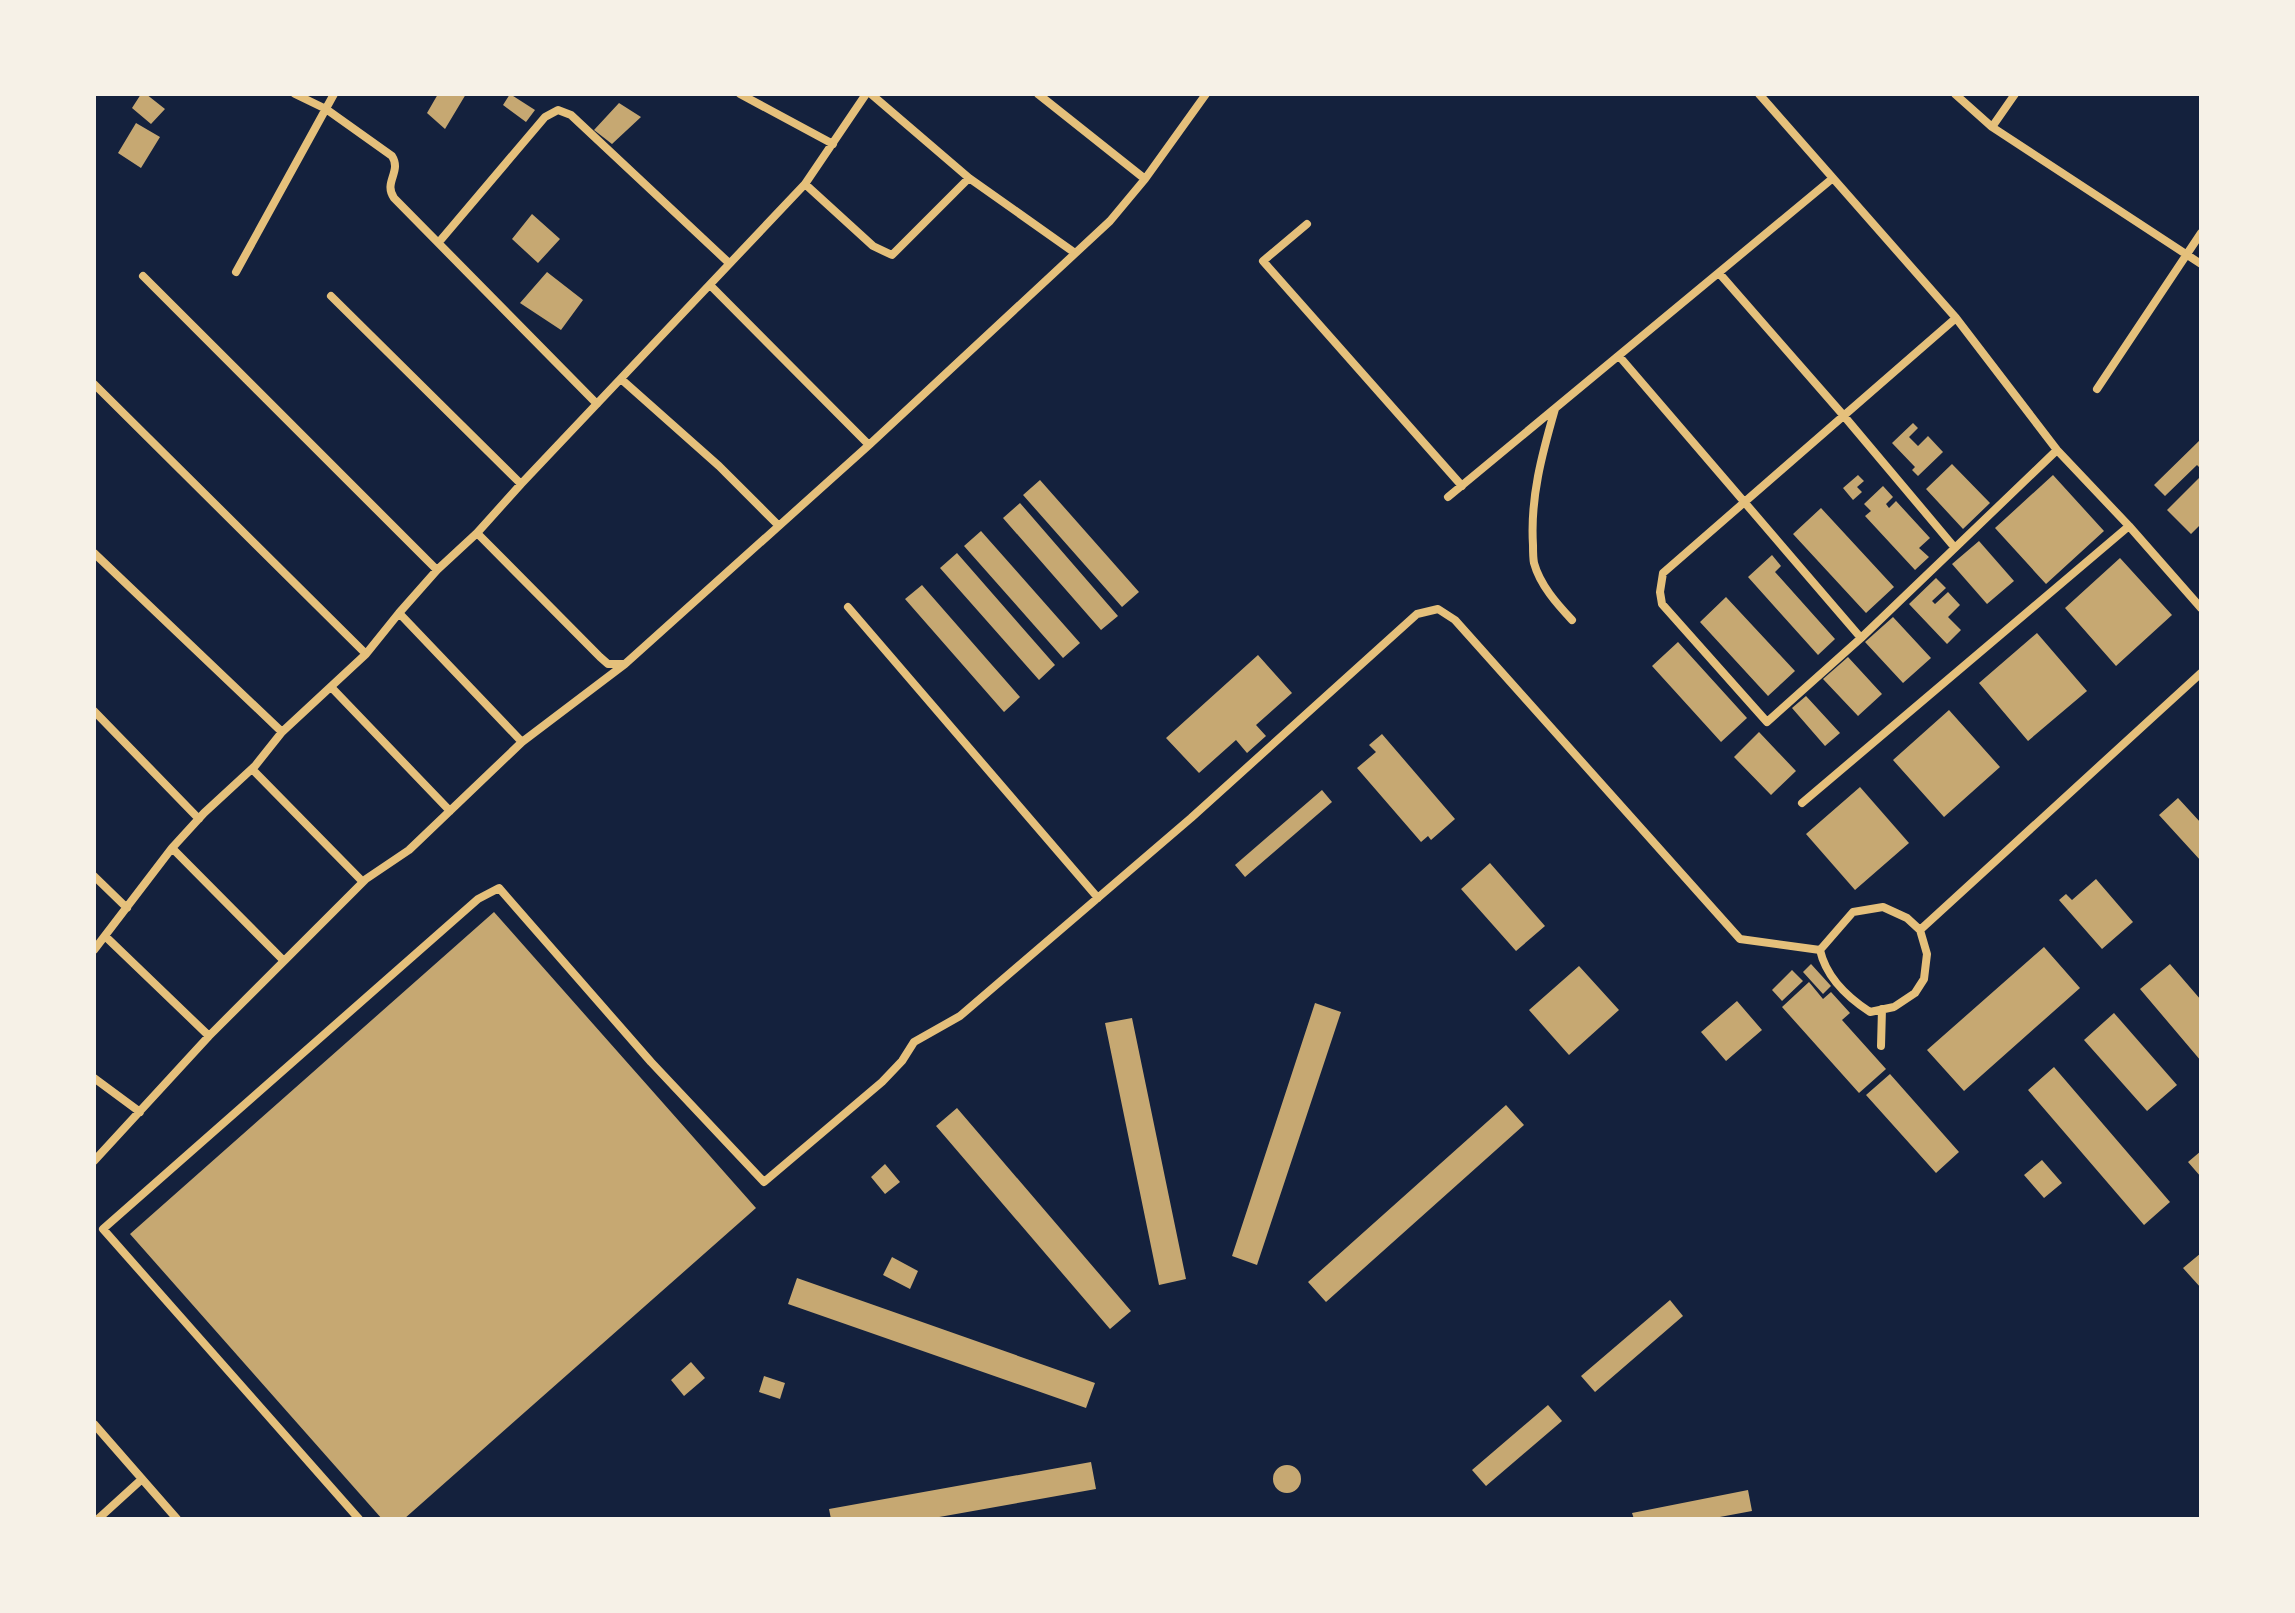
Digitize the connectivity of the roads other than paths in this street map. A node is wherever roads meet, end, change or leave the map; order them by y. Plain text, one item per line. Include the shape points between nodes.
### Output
1 (295, 94) edge
2 (334, 94) edge
3 (740, 94) edge
4 (868, 94) edge
5 (1038, 94) edge
6 (1206, 94) edge
7 (1759, 94) edge
8 (1955, 94) edge
9 (2015, 94) edge
10 (326, 109) junction
11 (1992, 127) junction
12 (833, 144) junction
13 (969, 178) junction
14 (1833, 178) junction
15 (1145, 179) junction
16 (805, 184) junction
17 (1307, 224) dead end
18 (2201, 233) edge
19 (439, 242) junction
20 (1075, 253) junction
21 (2187, 254) junction
22 (729, 263) junction
23 (2201, 264) edge
24 (236, 272) dead end
25 (1719, 273) junction
26 (143, 276) dead end
27 (710, 285) junction
28 (331, 296) dead end
29 (1956, 318) junction
30 (1619, 356) junction
31 (621, 379) junction
32 (94, 384) edge
33 (2097, 389) dead end
34 (597, 404) junction
35 (1555, 409) junction
36 (1844, 416) junction
37 (869, 445) junction
38 (2057, 450) junction
39 (521, 484) junction
40 (1462, 486) junction
41 (1448, 497) dead end
42 (1745, 501) junction
43 (779, 526) junction
44 (2129, 526) junction
45 (477, 533) junction
46 (1955, 548) junction
47 (94, 553) edge
48 (437, 570) junction
49 (848, 607) dead end
50 (2201, 608) edge
51 (399, 613) junction
52 (1572, 620) dead end
53 (1861, 638) junction
54 (366, 654) junction
55 (625, 664) junction
56 (2201, 673) edge
57 (331, 687) junction
58 (94, 711) edge
59 (282, 732) junction
60 (522, 742) junction
61 (252, 769) junction
62 (1802, 803) dead end
63 (450, 811) junction
64 (199, 819) junction
65 (172, 848) junction
66 (94, 876) edge
67 (363, 882) junction
68 (1098, 898) junction
69 (127, 908) junction
70 (1920, 930) junction
71 (105, 936) junction
72 (94, 950) edge
73 (1820, 950) junction
74 (284, 961) junction
75 (1882, 1009) junction
76 (209, 1036) junction
77 (1881, 1046) dead end
78 (94, 1078) edge
79 (140, 1112) junction
80 (94, 1161) edge
81 (94, 1424) edge
82 (142, 1479) junction
83 (98, 1519) edge
84 (177, 1519) edge
85 (359, 1519) edge

1 - 10 street
2 - 10 street
3 - 12 street
4 - 12 street
4 - 13 street
5 - 15 street
6 - 15 street
7 - 14 street
8 - 11 street
9 - 11 street
10 - 19 street via 392,156 396,169 389,191
10 - 24 street
11 - 21 street
12 - 16 street
13 - 16 street via 892,255 873,246
13 - 20 street
14 - 25 street
14 - 29 street
15 - 20 street
16 - 22 street
17 - 40 street via 1263,261
18 - 21 street
19 - 22 street via 545,117 558,110 571,115
19 - 34 street
20 - 37 street
21 - 23 street
21 - 33 street
22 - 27 street
25 - 30 street
25 - 36 street
26 - 48 street
27 - 31 street
27 - 37 street
28 - 39 street
29 - 36 street
29 - 38 street
30 - 35 street
30 - 42 street
31 - 34 street
31 - 43 street
32 - 54 street
34 - 39 street
35 - 40 street
35 - 52 street via 1539,465 1534,563
36 - 42 street
36 - 46 street
37 - 43 street
38 - 44 street
38 - 46 street
39 - 45 street
40 - 41 street
42 - 53 street
42 - 53 street via 1663,573 1662,604 1767,722
43 - 55 street
44 - 50 street
44 - 62 street
45 - 48 street
45 - 55 street via 600,657 608,664
46 - 53 street
47 - 59 street
48 - 51 street
49 - 68 street
51 - 54 street
51 - 60 street
54 - 57 street
55 - 60 street
56 - 70 street
57 - 59 street
57 - 63 street
58 - 64 street
59 - 61 street
60 - 63 street
61 - 64 street
61 - 67 street
63 - 67 street via 409,850
64 - 65 street
65 - 69 street
65 - 74 street
66 - 69 street
67 - 74 street
68 - 73 street via 1417,614 1438,609 1455,620 1740,939
68 - 85 street via 960,1016 914,1042 882,1082 764,1182 499,888 478,899 103,1229
69 - 71 street
70 - 73 street via 1883,907 1853,912
70 - 75 street via 1927,954 1924,979 1915,993
71 - 72 street
71 - 76 street
73 - 75 street via 1836,983 1857,1003 1870,1012
74 - 76 street
75 - 77 street
76 - 79 street
78 - 79 street
79 - 80 street
81 - 82 street
82 - 83 street
82 - 84 street

